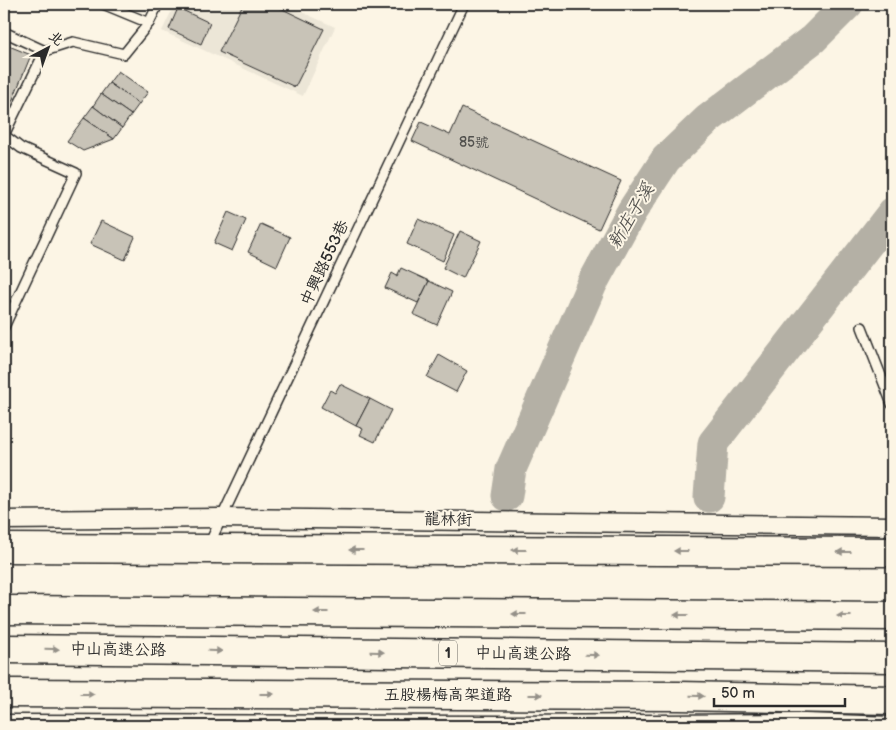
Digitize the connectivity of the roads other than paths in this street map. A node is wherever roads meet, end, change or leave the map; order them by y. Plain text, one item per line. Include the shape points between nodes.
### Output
1 (103, 4) edge
2 (158, 4) edge
3 (464, 4) edge
4 (149, 23) junction
5 (4, 32) edge
6 (46, 51) junction
7 (4, 135) edge
8 (4, 327) edge
9 (862, 327) dead end
10 (892, 404) edge
11 (221, 518) junction
12 (4, 520) edge
13 (892, 526) edge
14 (213, 536) dead end
15 (4, 548) edge
16 (892, 552) edge
17 (4, 610) edge
18 (892, 616) edge
19 (4, 649) edge
20 (892, 658) edge
21 (4, 693) edge
22 (892, 700) edge
23 (4, 724) edge
24 (122, 726) edge
25 (892, 726) edge

1 - 4 lane
2 - 4 lane
3 - 11 lane, 中興路553巷
4 - 6 lane via 124,54 73,42
5 - 6 lane
6 - 7 lane
7 - 8 lane via 21,148 76,173
9 - 10 lane
11 - 12 street, 龍林街
11 - 13 street, 龍林街
11 - 14 lane, 中興路553巷
16 -> 15 highway
18 -> 17 highway
19 -> 20 highway, 中山高速公路 / 1
21 -> 22 highway, 五股楊梅高架道路
23 - 24 street
24 - 25 street via 805,723

